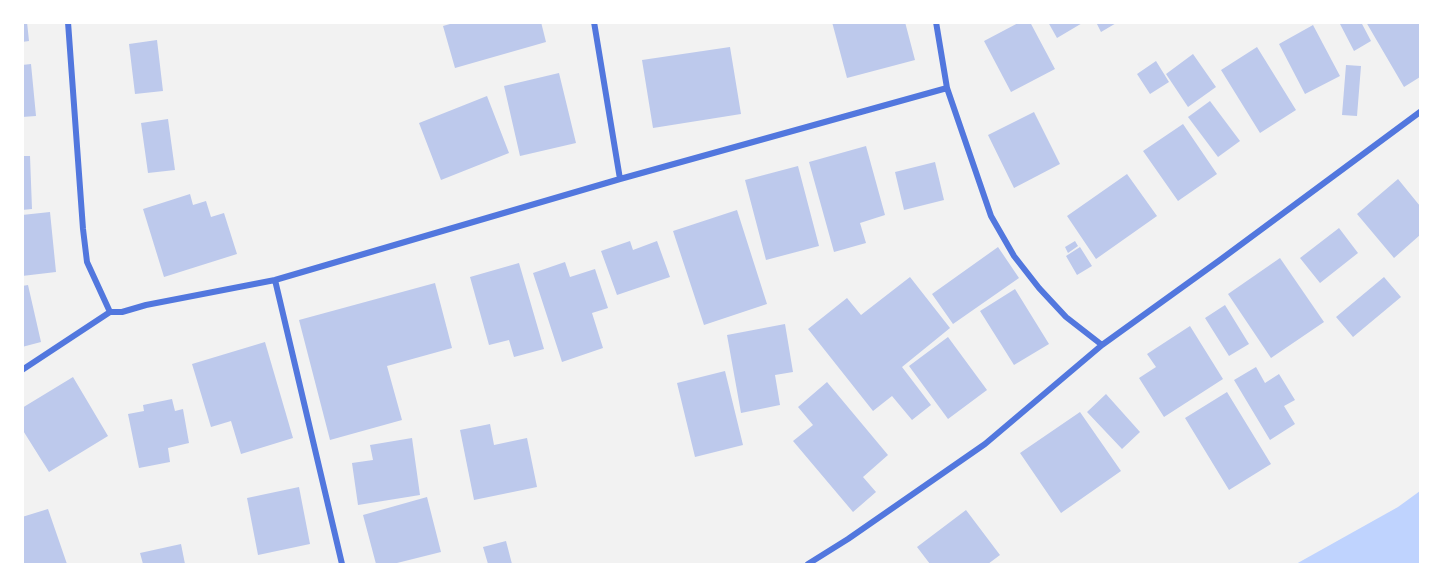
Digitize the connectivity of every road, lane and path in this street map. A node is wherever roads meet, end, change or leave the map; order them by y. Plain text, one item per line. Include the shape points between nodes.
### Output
1 (68, 22) edge
2 (594, 22) edge
3 (936, 22) edge
4 (947, 88) junction
5 (1420, 112) edge
6 (620, 179) junction
7 (275, 280) junction
8 (110, 312) junction
9 (1102, 345) junction
10 (22, 370) edge
11 (342, 564) edge
12 (808, 564) edge

1 - 8 street via 87,262
2 - 6 street
3 - 4 street
4 - 6 street
4 - 9 street via 991,216 1014,256 1059,310
5 - 9 street
6 - 7 street
7 - 8 street
7 - 11 street
8 - 10 street
9 - 12 street via 985,444

